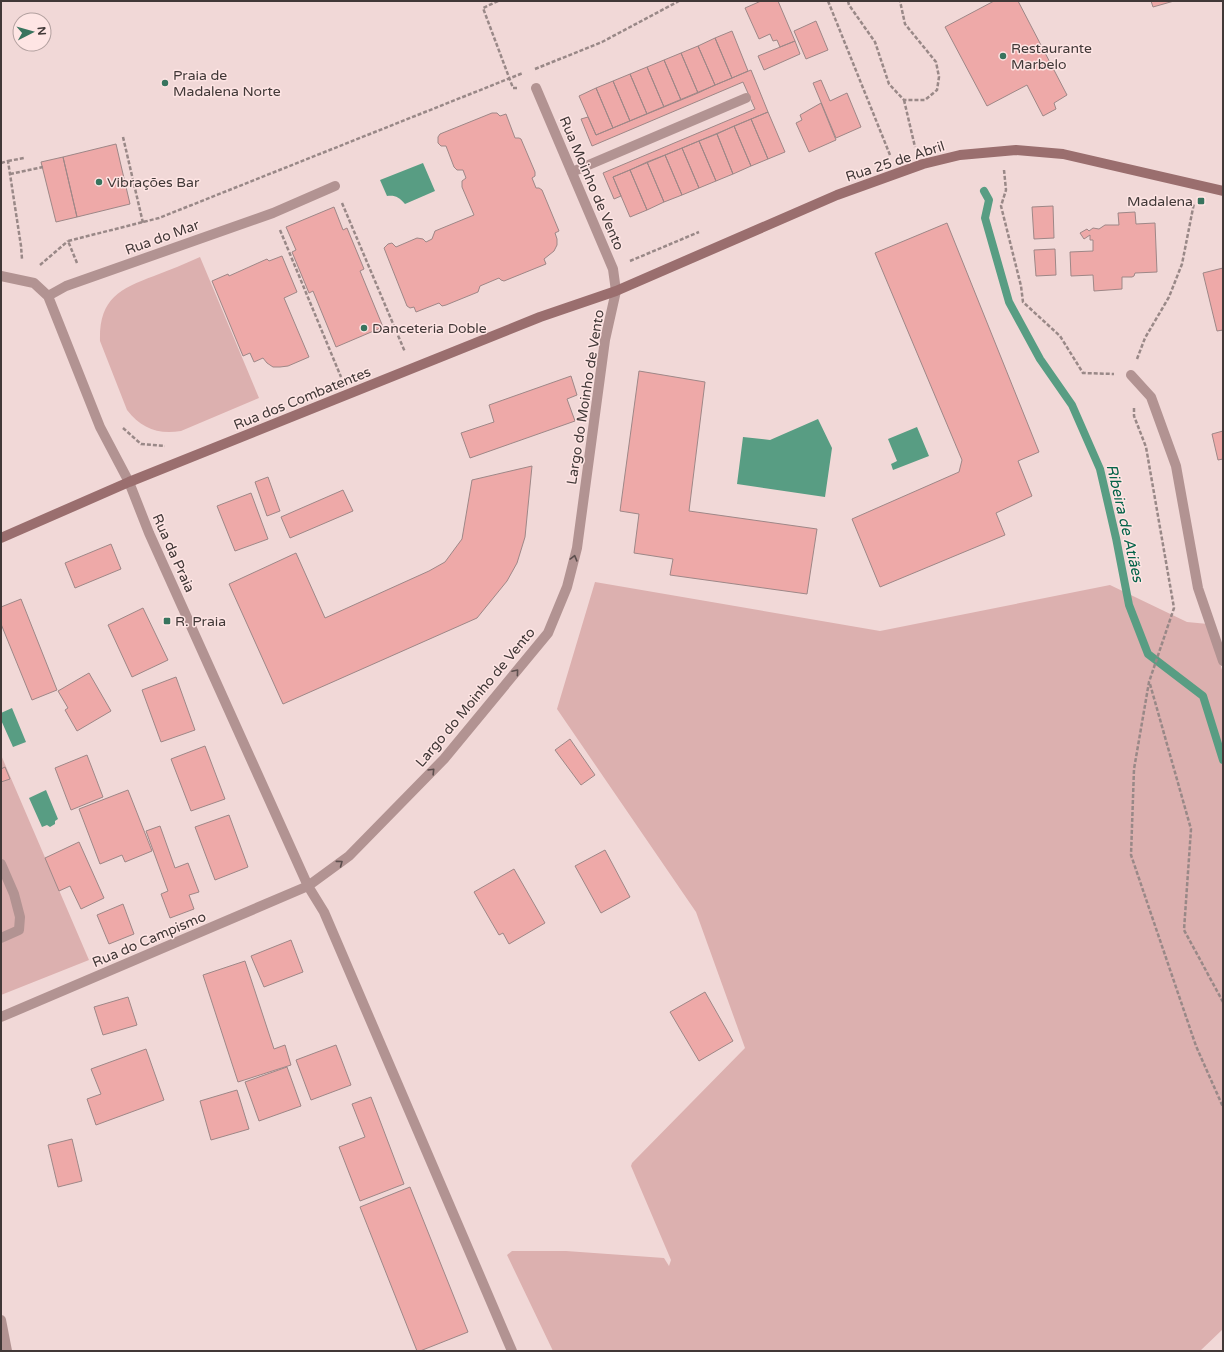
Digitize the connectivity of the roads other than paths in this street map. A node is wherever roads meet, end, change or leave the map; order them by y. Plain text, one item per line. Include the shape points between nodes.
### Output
1 (536, 88) dead end
2 (746, 98) dead end
3 (572, 172) junction
4 (335, 186) road end
5 (1223, 191) edge
6 (1, 276) edge
7 (616, 291) junction
8 (48, 296) junction
9 (1131, 375) road end
10 (129, 482) junction
11 (1, 538) edge
12 (1223, 661) edge
13 (1, 864) edge
14 (308, 886) junction
15 (1, 938) edge
16 (1, 1016) edge
17 (1, 1320) edge
18 (7, 1351) edge
19 (512, 1351) edge

1 - 3 street, Rua Moinho de Vento
2 - 3 street
3 - 7 street, Rua Moinho de Vento via 613,269
4 - 8 street, Rua do Mar via 273,213 66,286
5 - 7 main road, Rua 25 de Abril via 1063,154 1016,150 960,155 916,167 838,195
6 - 8 street via 34,283
7 - 10 main road, Rua dos Combatentes via 540,317
14 -> 7 street, Largo do Moinho de Vento via 349,856 444,759 548,633 567,587 577,548 605,340
8 - 10 street, Rua da Praia via 100,427
9 - 12 street via 1151,397 1176,466 1198,588
10 - 11 main road, Rua dos Combatentes
10 - 14 street, Rua da Praia via 149,533
13 - 15 street via 14,894 20,917 19,930
14 - 16 street, Rua do Campismo
14 - 19 street, Rua da Praia via 324,912
17 - 18 street

